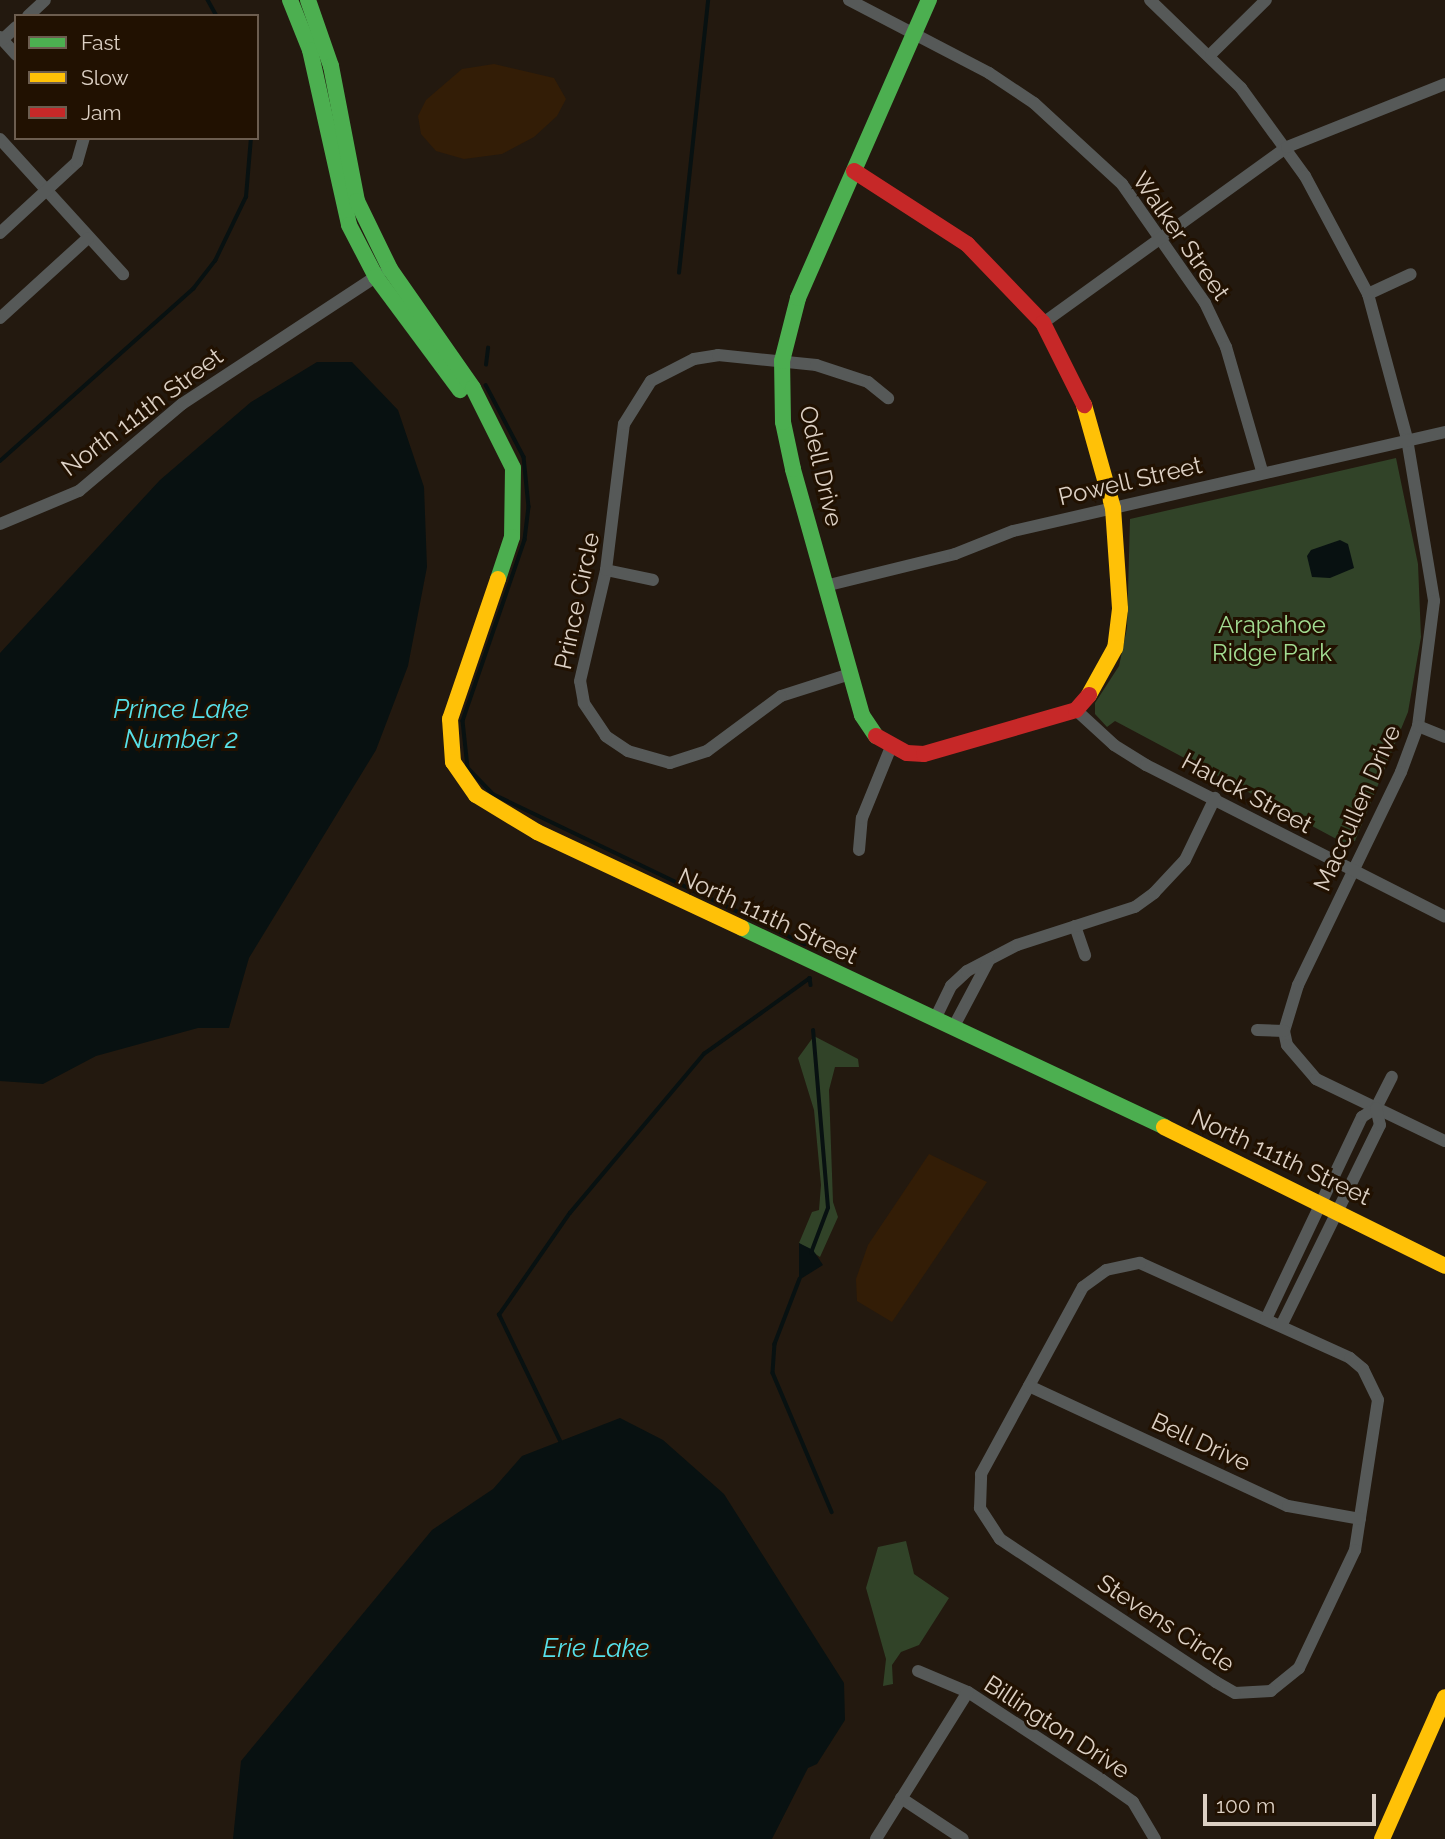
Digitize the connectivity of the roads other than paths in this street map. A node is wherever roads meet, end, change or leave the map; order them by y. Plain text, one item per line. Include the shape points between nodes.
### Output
1 (45, 0) edge
2 (290, 0) edge
3 (308, 0) edge
4 (849, 0) edge
5 (929, 0) edge
6 (1150, 0) edge
7 (1266, 0) edge
8 (30, 14) edge
9 (914, 34) junction
10 (1, 39) edge
11 (14, 52) edge
12 (1211, 54) junction
13 (1445, 85) edge
14 (0, 139) edge
15 (83, 140) edge
16 (1287, 147) junction
17 (854, 171) junction
18 (47, 190) junction
19 (0, 233) edge
20 (89, 237) junction
21 (1162, 237) junction
22 (383, 273) junction
23 (123, 274) dead end
24 (1411, 274) dead end
25 (1367, 294) junction
26 (0, 318) edge
27 (1043, 323) junction
28 (782, 361) junction
29 (888, 398) dead end
30 (1445, 432) edge
31 (1407, 439) junction
32 (1262, 471) junction
33 (1113, 508) junction
34 (0, 524) edge
35 (606, 570) junction
36 (653, 580) dead end
37 (829, 585) junction
38 (1439, 601) edge
39 (850, 674) junction
40 (1076, 710) junction
41 (1418, 726) junction
42 (1445, 737) edge
43 (891, 747) junction
44 (1215, 798) junction
45 (859, 849) dead end
46 (1353, 873) junction
47 (1445, 918) edge
48 (1075, 926) junction
49 (1085, 955) dead end
50 (989, 960) junction
51 (935, 1019) junction
52 (953, 1028) junction
53 (1257, 1030) dead end
54 (1284, 1031) junction
55 (1392, 1077) dead end
56 (1376, 1108) junction
57 (1445, 1141) edge
58 (1321, 1201) junction
59 (1337, 1208) junction
60 (1396, 1237) junction
61 (1445, 1253) edge
62 (1445, 1266) edge
63 (1266, 1319) junction
64 (1281, 1326) junction
65 (1029, 1386) junction
66 (1360, 1518) junction
67 (918, 1671) dead end
68 (968, 1692) junction
69 (1445, 1697) edge
70 (901, 1798) junction
71 (876, 1839) edge
72 (963, 1839) edge
73 (1155, 1839) edge
74 (1382, 1839) edge

1 - 8 street
2 - 22 street via 314,63 338,191
3 - 22 street via 331,66 357,201
4 - 9 street, Walker Street
5 - 9 street, Odell Drive
6 - 12 street, Maccullen Drive
7 - 12 street
9 - 17 street, Odell Drive
9 - 21 street, Walker Street via 989,72 1034,103 1122,184
10 - 11 street
12 - 16 street, Maccullen Drive
13 - 16 street
14 - 18 street
15 - 18 street via 77,162
16 - 21 street
16 - 25 street, Maccullen Drive
17 - 27 street via 967,244
17 - 28 street, Odell Drive via 798,298
18 - 19 street
18 - 20 street
20 - 23 street
20 - 26 street
21 - 27 street
21 - 32 street, Walker Street via 1226,347
22 - 34 street, North 111th Street via 182,404 79,491
22 - 51 street, North 111th Street via 496,429 513,468 516,515 450,719 453,762 462,779 498,811 537,832
24 - 25 street
25 - 31 street, Maccullen Drive
27 - 33 street via 1092,421
28 - 29 street, Prince Circle via 848,374
28 - 35 street, Prince Circle via 694,359 661,374 635,399 624,424
28 - 37 street, Odell Drive via 783,422
30 - 31 street, Powell Street
31 - 32 street, Powell Street
31 - 38 street, Maccullen Drive
32 - 33 street, Powell Street
33 - 37 street, Powell Street via 1013,531 955,554
33 - 40 street via 1119,569 1115,648
35 - 36 street
35 - 39 street, Prince Circle via 580,681 594,723 628,751 670,763 687,760 781,696
37 - 39 street, Odell Drive
38 - 41 street, Maccullen Drive
39 - 43 street, Odell Drive via 868,728
40 - 43 street via 924,754
40 - 44 street, Hauck Street via 1114,745
41 - 42 street
41 - 46 street, Maccullen Drive
43 - 45 street via 862,818
44 - 46 street, Hauck Street
44 - 48 street via 1175,875 1135,906
46 - 47 street, Hauck Street
46 - 54 street, Maccullen Drive via 1294,995
48 - 49 street
48 - 50 street
50 - 51 street via 951,986
50 - 52 street
51 - 52 street, North 111th Street
52 - 58 street, North 111th Street
53 - 54 street
54 - 56 street via 1287,1045 1317,1079
55 - 56 street
56 - 57 street
56 - 58 street via 1362,1116
56 - 59 street via 1380,1125
58 - 59 street, North 111th Street
58 - 63 street
59 - 60 street, North 111th Street
59 - 64 street
60 - 61 street, North 111th Street
60 - 62 street, North 111th Street
63 - 64 street, Stevens Circle
63 - 65 street, Stevens Circle via 1140,1263 1097,1276 1083,1287
64 - 66 street, Stevens Circle via 1350,1358 1373,1383 1378,1400
65 - 66 street, Bell Drive via 1288,1506
65 - 66 street, Stevens Circle via 981,1474 981,1512 1000,1539 1216,1682 1254,1695 1271,1691 1299,1668 1354,1550
67 - 68 street, Billington Drive
68 - 70 street
68 - 73 street, Billington Drive via 1133,1802
69 - 74 street
70 - 71 street
70 - 72 street

